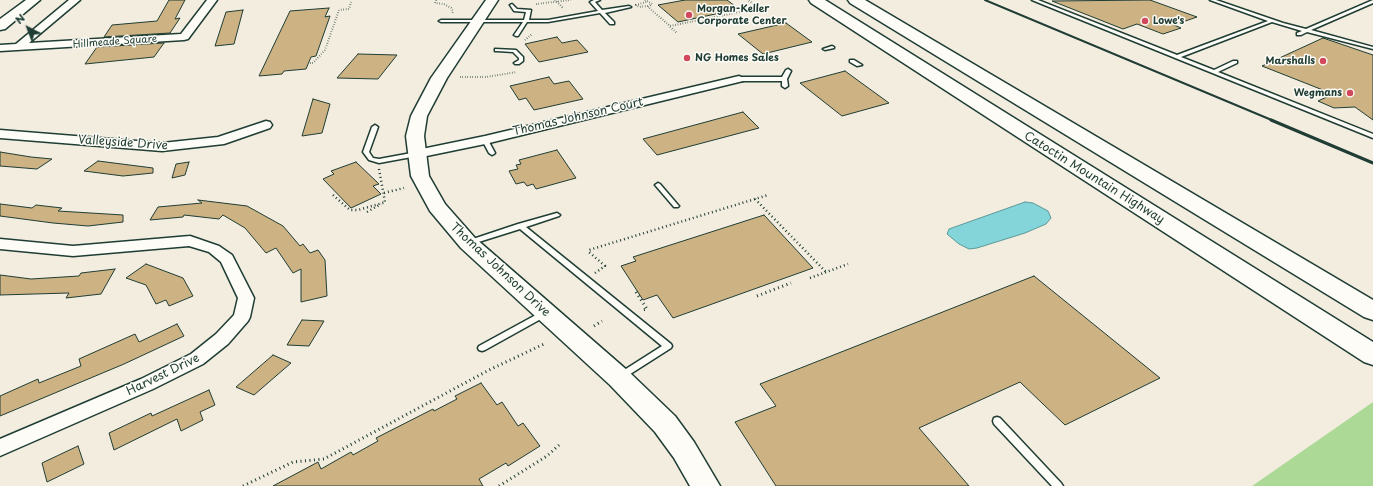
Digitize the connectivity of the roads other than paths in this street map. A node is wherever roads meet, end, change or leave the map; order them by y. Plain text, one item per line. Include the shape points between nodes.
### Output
1 (34, 0) edge
2 (75, 0) edge
3 (212, 0) edge
4 (492, 0) edge
5 (598, 0) edge
6 (816, 0) edge
7 (855, 0) edge
8 (1034, 0) edge
9 (1212, 0) edge
10 (1373, 0) edge
11 (512, 5) dead end
12 (629, 7) dead end
13 (602, 12) junction
14 (1272, 20) junction
15 (441, 21) dead end
16 (478, 21) junction
17 (526, 22) junction
18 (612, 23) dead end
19 (0, 26) edge
20 (1308, 30) junction
21 (1299, 34) dead end
22 (516, 35) dead end
23 (832, 47) dead end
24 (0, 48) edge
25 (17, 48) junction
26 (1373, 48) edge
27 (825, 49) dead end
28 (497, 50) dead end
29 (1177, 57) junction
30 (852, 61) dead end
31 (1235, 62) dead end
32 (517, 63) dead end
33 (859, 65) dead end
34 (788, 71) dead end
35 (1214, 72) junction
36 (739, 79) joint
37 (784, 79) junction
38 (785, 86) dead end
39 (266, 125) dead end
40 (375, 127) dead end
41 (0, 134) edge
42 (1373, 136) edge
43 (485, 140) junction
44 (492, 153) dead end
45 (417, 154) junction
46 (658, 185) dead end
47 (676, 206) dead end
48 (557, 215) dead end
49 (520, 226) junction
50 (468, 243) junction
51 (0, 244) edge
52 (1373, 311) edge
53 (545, 313) junction
54 (482, 348) dead end
55 (1373, 355) edge
56 (619, 378) junction
57 (997, 421) dead end
58 (0, 448) edge
59 (705, 486) edge
60 (1058, 486) edge

1 - 19 street
2 - 25 street
3 - 25 street, Hillmeade Square via 184,37
4 - 16 street, Thomas Johnson Drive
5 - 13 lane via 592,2
6 - 55 highway, Catoctin Mountain Highway
7 - 52 highway
8 - 29 lane
9 - 14 lane
10 - 20 lane
11 - 17 lane via 516,10 529,11
12 - 13 lane
13 - 17 lane
13 - 18 lane
14 - 20 lane
14 - 29 lane
15 - 16 lane
16 - 17 lane
16 - 45 street, Thomas Johnson Drive via 423,106 416,126
17 - 22 lane
20 - 21 lane
20 - 26 lane
23 - 27 lane
24 - 25 street, Hillmeade Square
28 - 32 lane via 514,51 521,58
29 - 35 lane
30 - 33 lane
31 - 35 lane
34 - 37 lane
35 - 42 lane
36 - 37 lane
36 - 43 street, Thomas Johnson Court
37 - 38 lane
39 - 41 street, Valleyside Drive via 220,141 162,148
40 - 45 lane via 366,152 371,159 379,161
43 - 44 lane
43 - 45 street, Thomas Johnson Court
45 - 50 street, Thomas Johnson Drive via 420,176 436,207
46 - 47 lane
48 - 49 lane
49 - 50 lane
49 - 56 lane via 668,346
50 - 53 street, Thomas Johnson Drive
51 - 58 street, Harvest Drive via 72,251 190,241 214,249 227,259 246,298 242,317 222,340 197,359 147,384
53 - 54 lane
53 - 56 street, Thomas Johnson Drive
56 - 59 street, Thomas Johnson Drive via 665,424
57 - 60 lane

